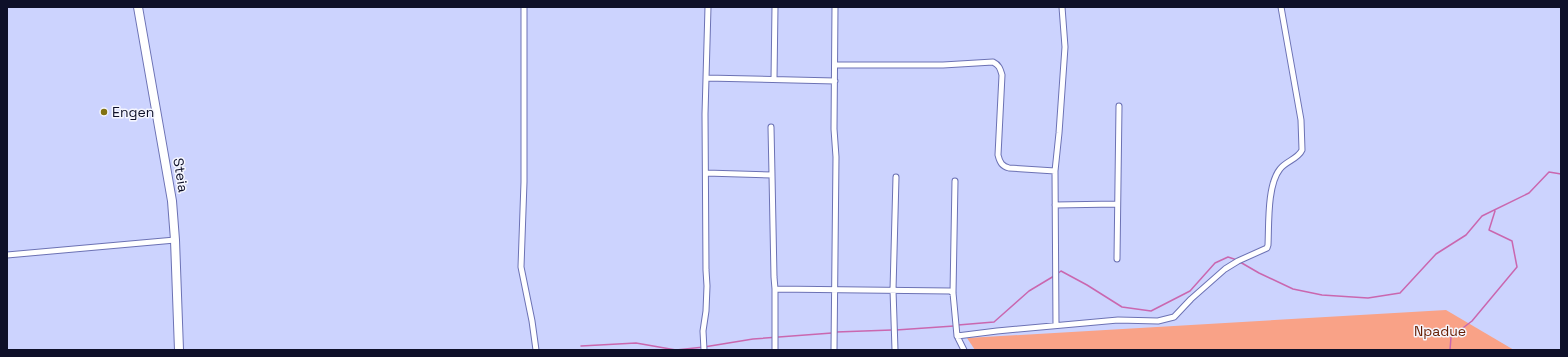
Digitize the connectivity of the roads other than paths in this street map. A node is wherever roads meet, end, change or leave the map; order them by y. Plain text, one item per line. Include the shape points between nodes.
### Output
1 (138, 7) edge
2 (524, 7) edge
3 (708, 7) edge
4 (775, 7) edge
5 (835, 7) edge
6 (1062, 7) edge
7 (1281, 7) edge
8 (835, 65) junction
9 (706, 78) junction
10 (774, 79) junction
11 (835, 81) junction
12 (1119, 106) dead end
13 (772, 127) dead end
14 (1055, 171) junction
15 (706, 173) junction
16 (772, 175) junction
17 (896, 177) dead end
18 (955, 181) dead end
19 (1117, 204) junction
20 (1055, 205) junction
21 (175, 240) junction
22 (7, 255) edge
23 (1117, 259) dead end
24 (775, 289) junction
25 (834, 289) junction
26 (894, 290) junction
27 (953, 293) junction
28 (1056, 325) junction
29 (957, 336) junction
30 (179, 350) edge
31 (536, 350) edge
32 (704, 350) edge
33 (775, 350) edge
34 (834, 350) edge
35 (895, 350) edge
36 (964, 350) edge

1 - 21 main road, Steia via 170,193
2 - 31 street via 524,182 521,267
3 - 9 street
4 - 10 street
5 - 8 street
6 - 14 street via 1065,47
7 - 28 street via 1301,120 1302,150 1301,154 1279,170 1274,181 1267,248 1238,260 1225,269 1174,318 1158,321 1118,320
8 - 11 street
8 - 14 street via 943,65 993,62 998,64 1002,75 998,155 1000,162 1009,168
9 - 10 street
9 - 15 street
10 - 11 street
11 - 25 street
12 - 19 street
13 - 16 street
14 - 20 street
15 - 16 street
15 - 32 street via 707,286
16 - 24 street
17 - 26 street
18 - 27 street
19 - 20 street
19 - 23 street
20 - 28 street
21 - 22 street
21 - 30 main road, Steia
24 - 25 street
24 - 33 street
25 - 26 street
25 - 34 street
26 - 27 street
26 - 35 street
27 - 29 street
28 - 29 street
29 - 36 street

